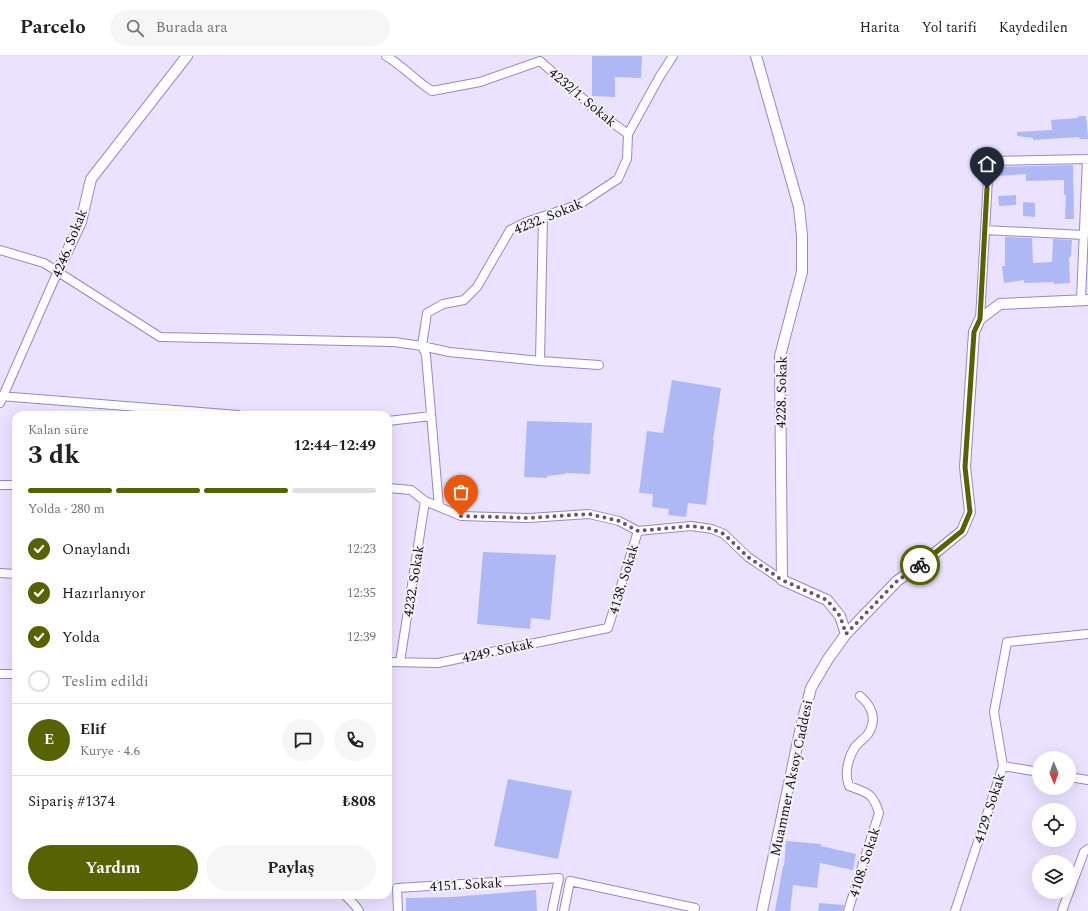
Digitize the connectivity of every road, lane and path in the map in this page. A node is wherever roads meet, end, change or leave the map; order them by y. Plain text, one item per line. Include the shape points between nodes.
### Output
1 (187, 56) edge
2 (386, 56) edge
3 (673, 56) edge
4 (756, 56) edge
5 (539, 58) edge
6 (628, 134) junction
7 (1087, 159) edge
8 (543, 217) junction
9 (985, 230) junction
10 (1084, 235) junction
11 (0, 250) edge
12 (58, 271) junction
13 (1085, 300) edge
14 (980, 319) junction
15 (422, 346) junction
16 (540, 362) junction
17 (599, 365) dead end
18 (1, 399) edge
19 (179, 411) edge
20 (431, 416) junction
21 (392, 421) edge
22 (0, 485) edge
23 (12, 485) edge
24 (392, 488) edge
25 (425, 501) junction
26 (439, 507) junction
27 (638, 531) junction
28 (0, 573) edge
29 (12, 574) edge
30 (782, 580) junction
31 (608, 628) joint
32 (846, 634) junction
33 (1088, 634) edge
34 (392, 662) edge
35 (400, 662) junction
36 (0, 674) edge
37 (12, 674) edge
38 (860, 696) dead end
39 (1003, 766) junction
40 (1032, 771) edge
41 (1076, 778) edge
42 (1088, 780) edge
43 (1088, 849) edge
44 (348, 899) edge
45 (359, 911) edge
46 (398, 911) edge
47 (552, 911) edge
48 (564, 911) edge
49 (694, 911) edge
50 (762, 911) edge
51 (848, 911) edge
52 (956, 911) edge
53 (1062, 911) edge

1 - 12 street, 4246. Sokak via 92,179 81,222
2 - 5 street, 4232/1. Sokak via 432,91 480,82
3 - 6 street, 4232. Sokak
4 - 30 street, 4228. Sokak via 800,207 802,236 802,272 780,356
5 - 6 street, 4232/1. Sokak via 603,116
6 - 8 street, 4232. Sokak via 627,159 618,179 580,204
7 - 9 street via 989,161
7 - 10 street
8 - 15 street, 4232. Sokak via 510,230 477,287 464,300 442,304 427,313
8 - 16 street
9 - 10 street
9 - 14 street
10 - 13 street
11 - 12 street via 44,262
12 - 15 street via 160,337 394,342
12 - 18 street, 4246. Sokak
13 - 14 street via 1000,304
14 - 32 street, Muammer Aksoy Caddesi via 974,332 965,467 970,512 962,531 897,581
15 - 16 street via 449,352
15 - 20 street, 4232. Sokak via 426,355
16 - 17 street
18 - 19 street
20 - 21 street
20 - 26 street, 4232. Sokak
22 - 23 street
24 - 25 street via 411,490
25 - 26 street
25 - 35 street, 4232. Sokak
26 - 27 street via 461,516 529,518 589,514 619,521
27 - 30 street via 691,526 712,529 724,534 748,557
27 - 31 street, 4138. Sokak
28 - 29 street
30 - 32 street via 827,600 840,616
31 - 35 street, 4249. Sokak via 438,663
32 - 50 street, Muammer Aksoy Caddesi via 811,688
33 - 39 street, 4129. Sokak via 1006,642 994,712
34 - 35 street, 4249. Sokak
36 - 37 street
38 - 51 street, 4108. Sokak via 872,710 873,721 869,732 854,748 846,780 849,786 870,794 876,800 879,813
39 - 40 street
39 - 52 street, 4129. Sokak
41 - 42 street
43 - 53 street via 1084,852
44 - 45 street via 356,904
46 - 47 street, 4151. Sokak via 397,888 559,878
48 - 49 street via 570,881 695,908

